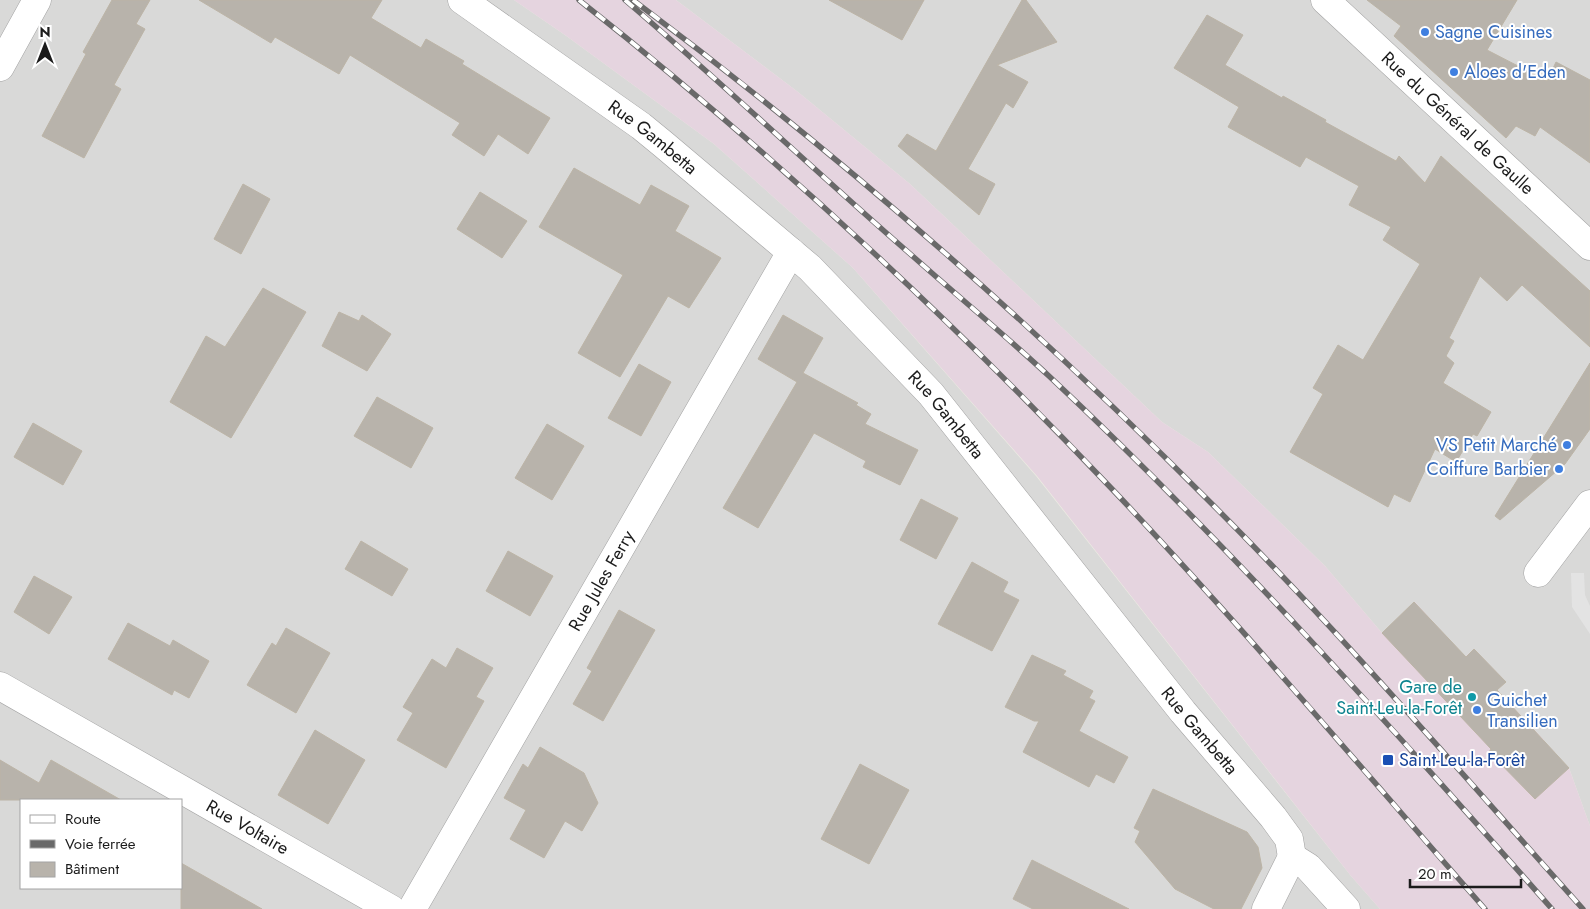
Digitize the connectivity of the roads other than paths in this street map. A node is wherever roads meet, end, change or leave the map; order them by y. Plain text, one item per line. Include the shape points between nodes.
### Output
1 (37, 0) edge
2 (462, 0) edge
3 (1325, 0) edge
4 (0, 67) edge
5 (1590, 246) edge
6 (791, 252) junction
7 (1590, 504) edge
8 (1538, 573) dead end
9 (0, 686) edge
10 (1292, 857) junction
11 (391, 909) edge
12 (412, 909) edge
13 (1266, 909) edge
14 (1346, 909) edge

1 - 4 street
2 - 6 street, Rue Gambetta via 641,126
3 - 5 street, Rue du Général de Gaulle
6 - 10 street, Rue Gambetta via 931,394 1183,712 1273,817 1289,839
6 - 12 street, Rue Jules Ferry
7 - 8 street
9 - 11 street, Rue Voltaire
10 - 13 street
10 - 14 street via 1308,867

